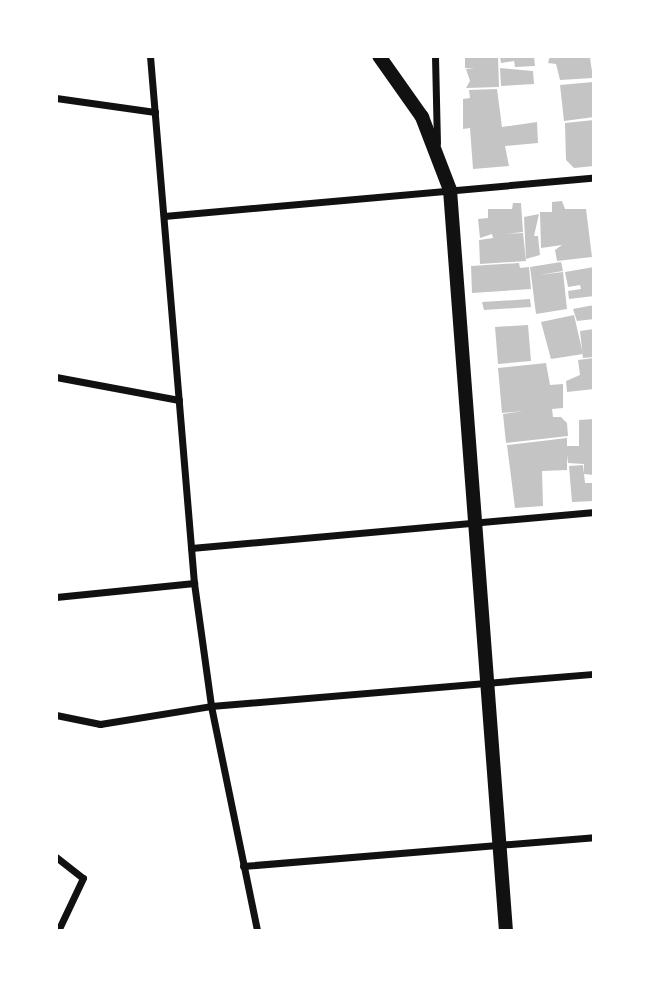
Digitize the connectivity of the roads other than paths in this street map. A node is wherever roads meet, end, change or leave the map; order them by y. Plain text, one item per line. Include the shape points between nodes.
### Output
1 (150, 56) edge
2 (379, 56) edge
3 (435, 56) edge
4 (56, 98) edge
5 (155, 112) junction
6 (437, 146) junction
7 (594, 177) edge
8 (450, 190) junction
9 (164, 216) junction
10 (56, 377) edge
11 (179, 400) junction
12 (594, 512) edge
13 (473, 523) junction
14 (191, 548) junction
15 (194, 583) junction
16 (56, 597) edge
17 (594, 674) edge
18 (486, 682) junction
19 (211, 706) junction
20 (56, 715) edge
21 (594, 837) edge
22 (499, 845) junction
23 (56, 857) edge
24 (243, 866) junction
25 (58, 931) edge
26 (257, 931) edge
27 (506, 931) edge

1 - 5 street
2 - 6 main road
3 - 6 street
4 - 5 street
5 - 9 street
6 - 8 main road
7 - 8 street
8 - 9 street
8 - 13 main road
9 - 11 street
10 - 11 street
11 - 14 street
12 - 13 street
13 - 14 street
13 - 18 main road
14 - 15 street
15 - 16 street
15 - 19 street
17 - 18 street
18 - 19 street
18 - 22 main road
19 - 20 street via 100,724
19 - 24 street
21 - 22 street
22 - 24 street
22 - 27 main road
23 - 25 street via 83,878
24 - 26 street

